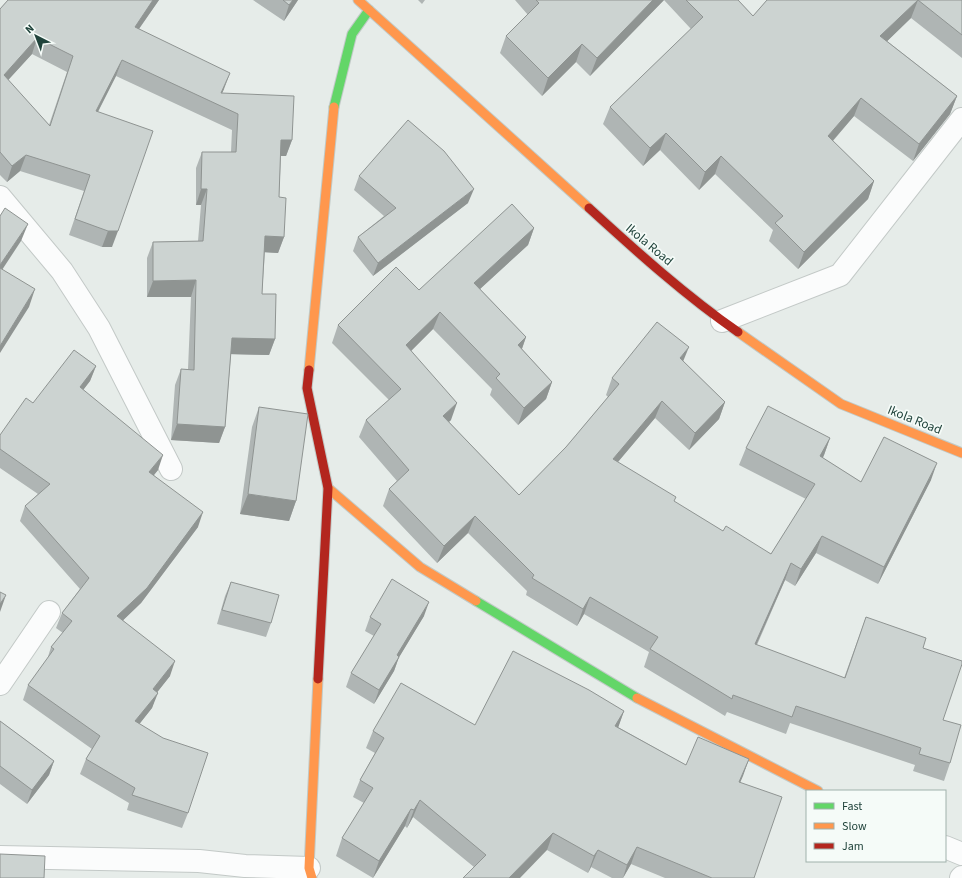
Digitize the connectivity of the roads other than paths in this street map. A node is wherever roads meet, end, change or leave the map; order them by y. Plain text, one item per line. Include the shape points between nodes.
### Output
1 (358, 0) edge
2 (369, 10) junction
3 (962, 119) edge
4 (0, 197) edge
5 (722, 321) junction
6 (962, 453) edge
7 (171, 469) dead end
8 (328, 488) junction
9 (49, 612) dead end
10 (0, 684) edge
11 (816, 790) edge
12 (946, 846) edge
13 (962, 854) edge
14 (0, 857) edge
15 (311, 873) edge

1 - 2 street, Ikola Road
2 - 5 street, Ikola Road via 603,221
2 - 8 street via 352,34 334,105 307,388
3 - 5 street via 840,275
4 - 7 street via 62,271 99,328
5 - 6 street, Ikola Road via 841,404
8 - 11 street via 420,567 625,692
8 - 15 street
9 - 10 street
12 - 13 street
14 - 15 street via 199,861

